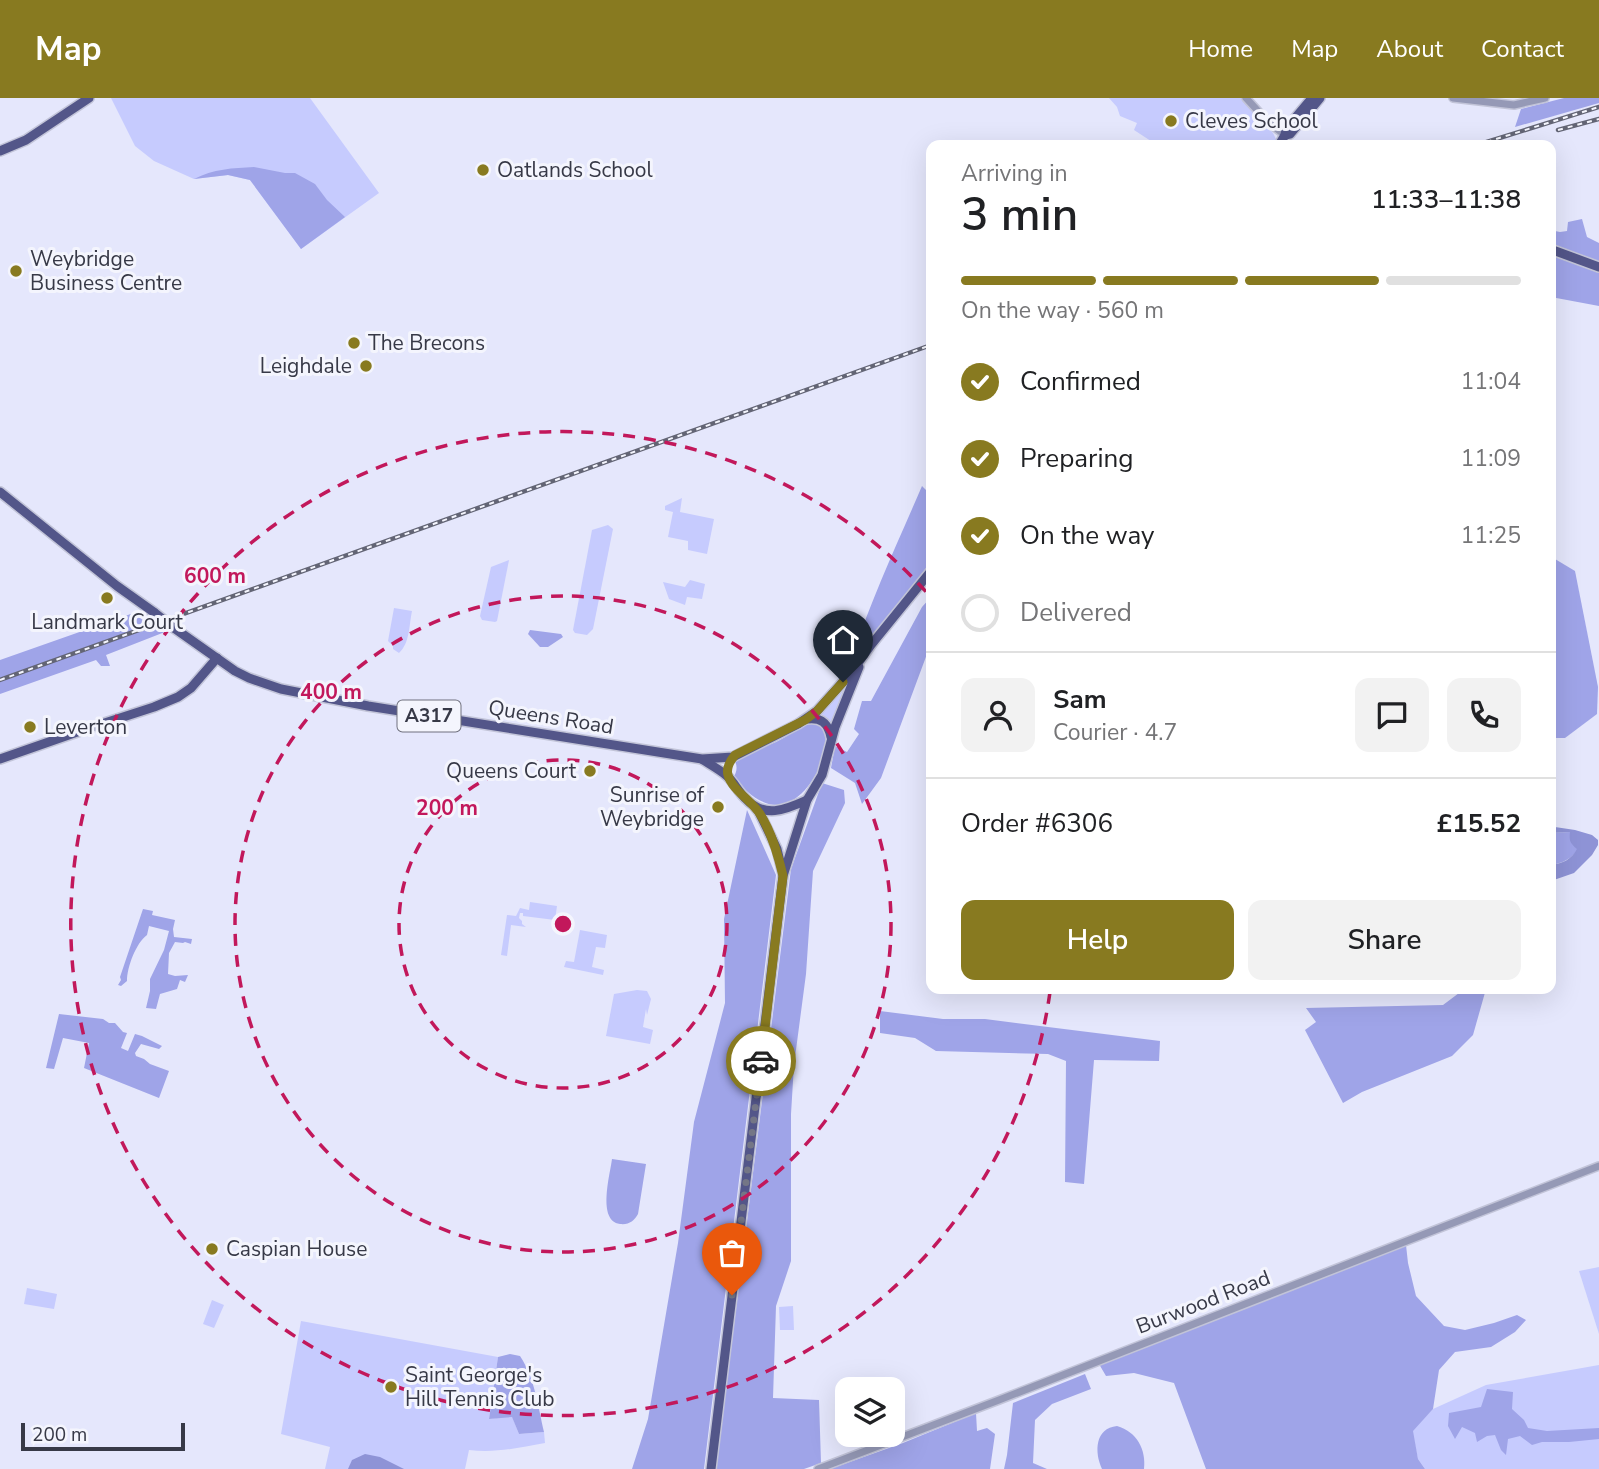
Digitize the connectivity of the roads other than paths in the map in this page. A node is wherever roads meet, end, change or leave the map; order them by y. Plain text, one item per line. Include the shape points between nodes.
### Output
1 (89, 98) edge
2 (1246, 98) edge
3 (1312, 98) edge
4 (1320, 98) edge
5 (1453, 98) edge
6 (1545, 98) edge
7 (1285, 135) junction
8 (1282, 140) edge
9 (0, 151) edge
10 (1556, 251) edge
11 (1599, 267) edge
12 (0, 492) edge
13 (926, 577) edge
14 (864, 656) junction
15 (217, 659) junction
16 (843, 682) junction
17 (851, 688) junction
18 (805, 720) junction
19 (831, 740) junction
20 (733, 757) junction
21 (0, 759) edge
22 (702, 759) junction
23 (729, 777) junction
24 (807, 800) junction
25 (754, 806) junction
26 (783, 876) junction
27 (1599, 1166) edge
28 (711, 1469) edge
29 (818, 1469) edge

1 - 9 main road via 26,141
2 - 7 street
3 - 7 main road
4 - 7 main road
5 - 6 street via 1514,105
7 - 8 main road
10 - 11 main road
12 - 15 main road, Queens Road / A317, bridge
13 - 14 main road, A317
14 - 16 main road, A317
14 - 17 main road, A317
15 - 21 main road via 178,697
15 - 22 main road, Queens Road / A317 via 256,681 327,699
16 - 17 main road
16 - 18 main road, A317
17 - 19 main road, A317
18 - 19 main road via 825,722
18 - 20 main road, A317
19 - 24 main road, A317 via 822,775
20 - 22 main road, A317
20 - 23 main road
22 - 23 main road, A317
23 - 25 main road, A317
24 - 25 main road via 776,811
24 - 26 main road
25 - 26 main road via 777,849
26 - 28 main road
27 - 29 street, Burwood Road

